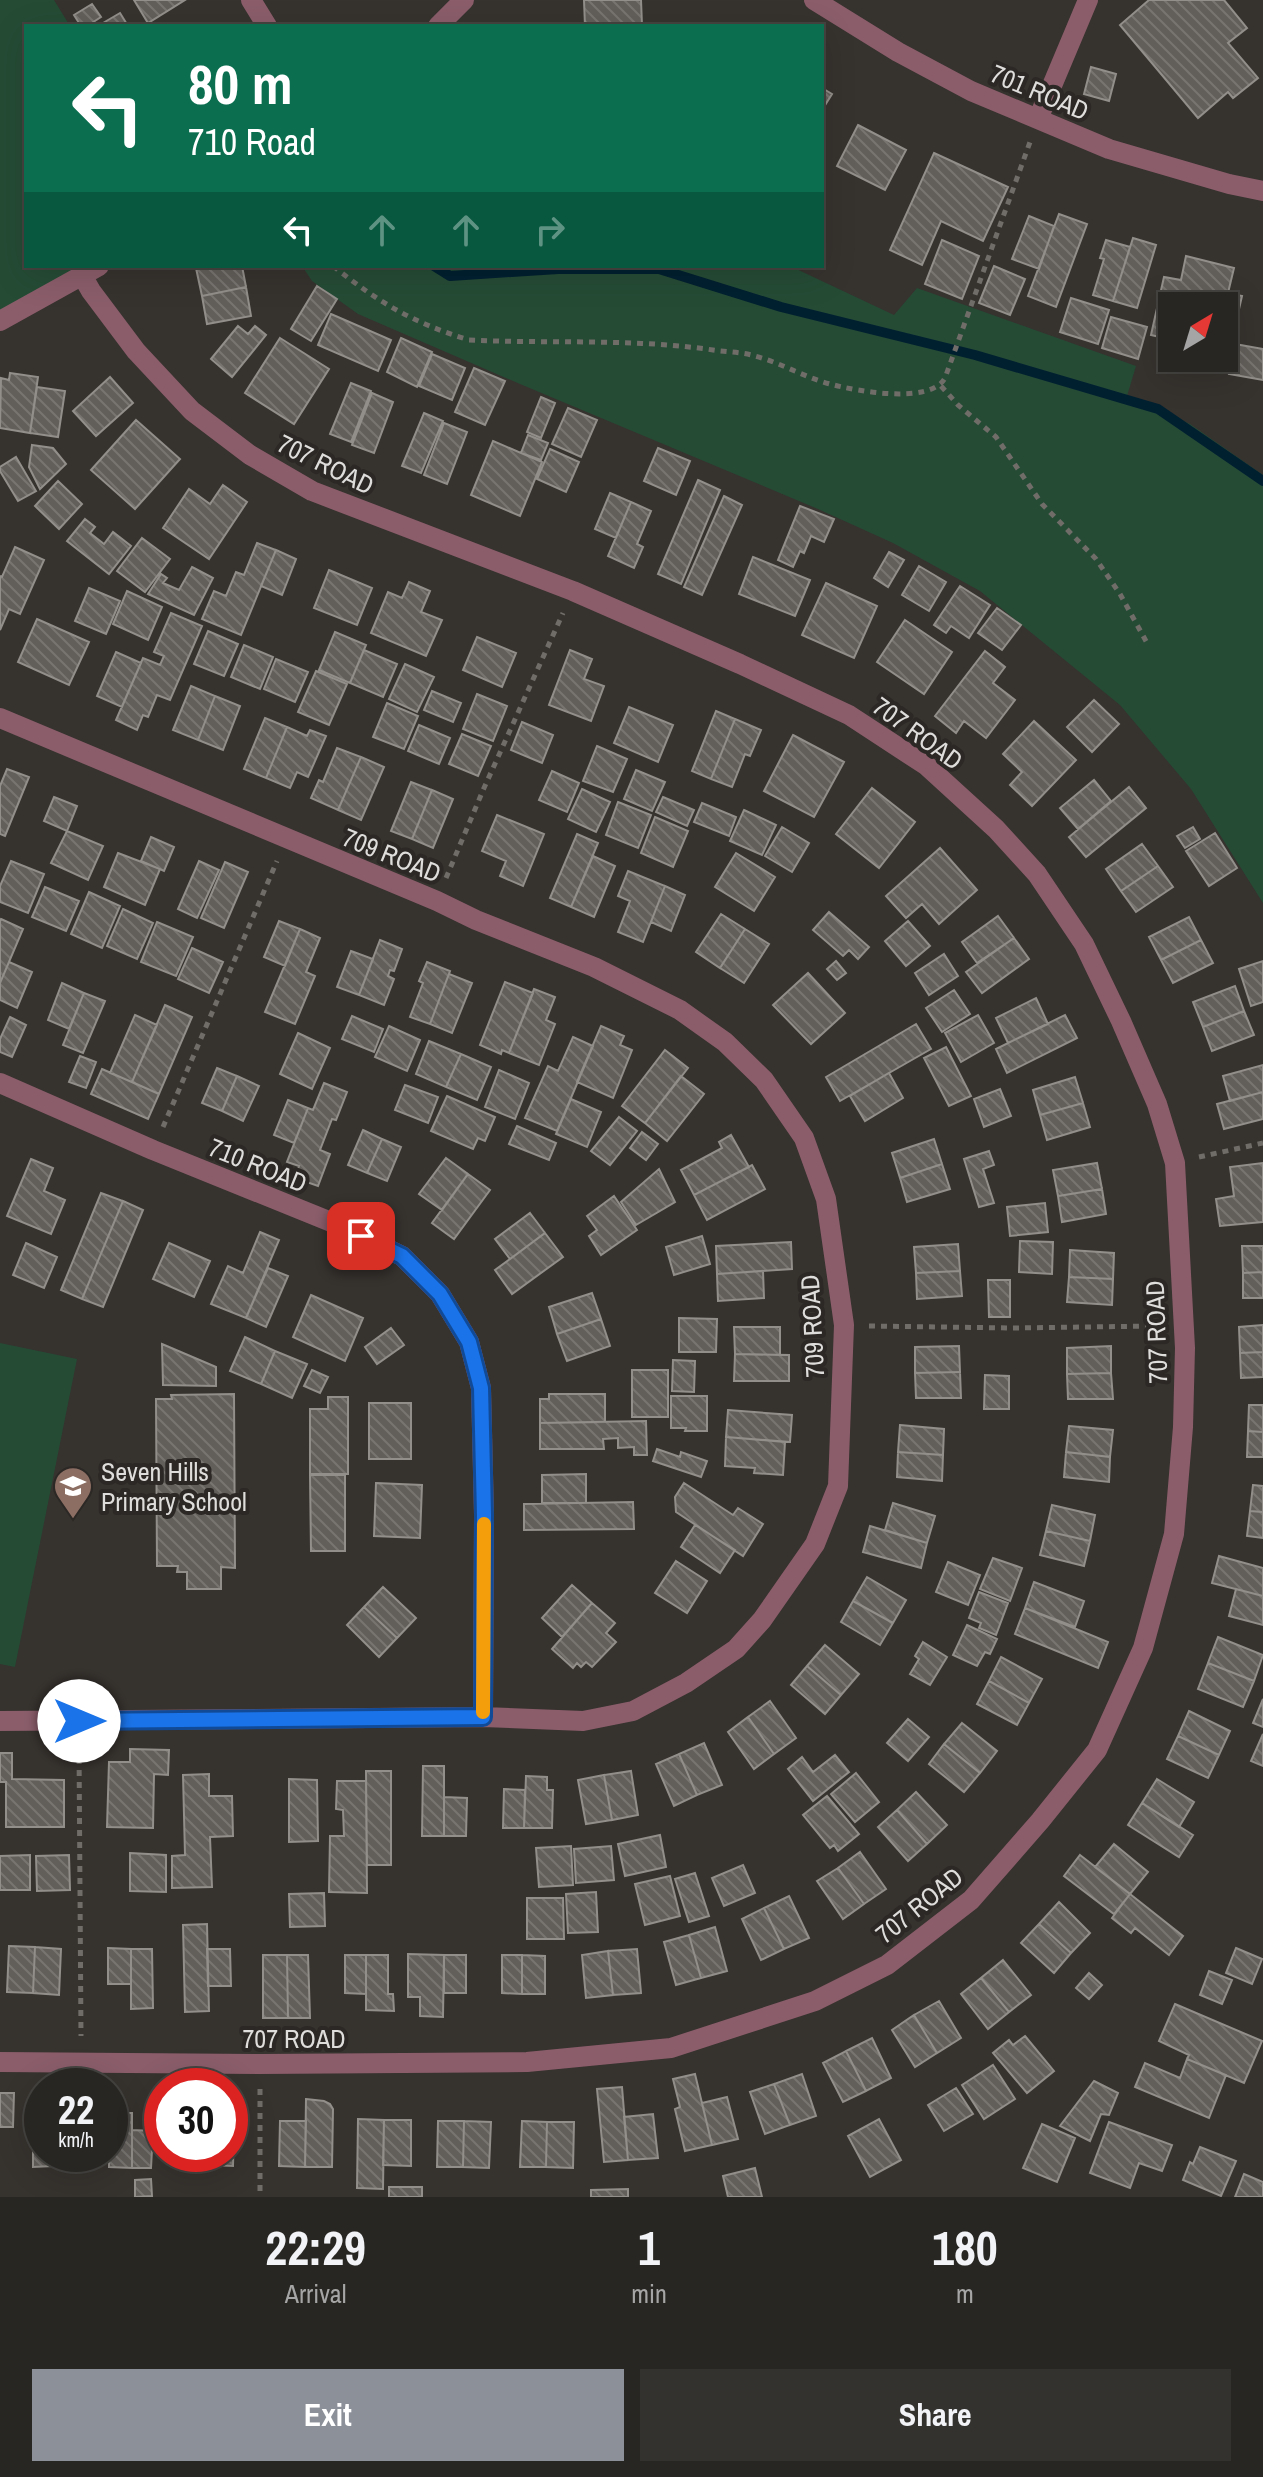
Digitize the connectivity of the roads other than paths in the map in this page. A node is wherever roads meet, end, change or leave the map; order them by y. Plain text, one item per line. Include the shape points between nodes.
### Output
1 (251, 0) edge
2 (464, 0) edge
3 (814, 0) edge
4 (1088, 0) edge
5 (266, 24) edge
6 (440, 24) edge
7 (1038, 119) junction
8 (1263, 191) edge
9 (91, 271) edge
10 (0, 321) edge
11 (0, 718) edge
12 (0, 1083) edge
13 (483, 1717) junction
14 (0, 1721) edge
15 (0, 2062) edge

1 - 5 street
2 - 6 street
3 - 7 street, 701 ROAD via 971,91
4 - 7 street
7 - 8 street, 701 ROAD via 1109,149
9 - 10 street
9 - 15 street, 707 ROAD via 91,291 136,351 192,411 250,455 312,491 573,591 849,715 927,766 996,829 1037,874 1084,944 1157,1104 1175,1163 1184,1326 1183,1427 1174,1534 1143,1648 1097,1750 971,1900 887,1965 815,2001 671,2048 527,2062
11 - 13 street, 709 ROAD via 594,967 680,1010 725,1042 764,1080 804,1138 826,1199 844,1325 838,1486 815,1544 736,1649 633,1711 583,1721
12 - 13 street, 710 ROAD via 341,1226 402,1256 440,1294 469,1342 481,1388
13 - 14 street, 709 ROAD

